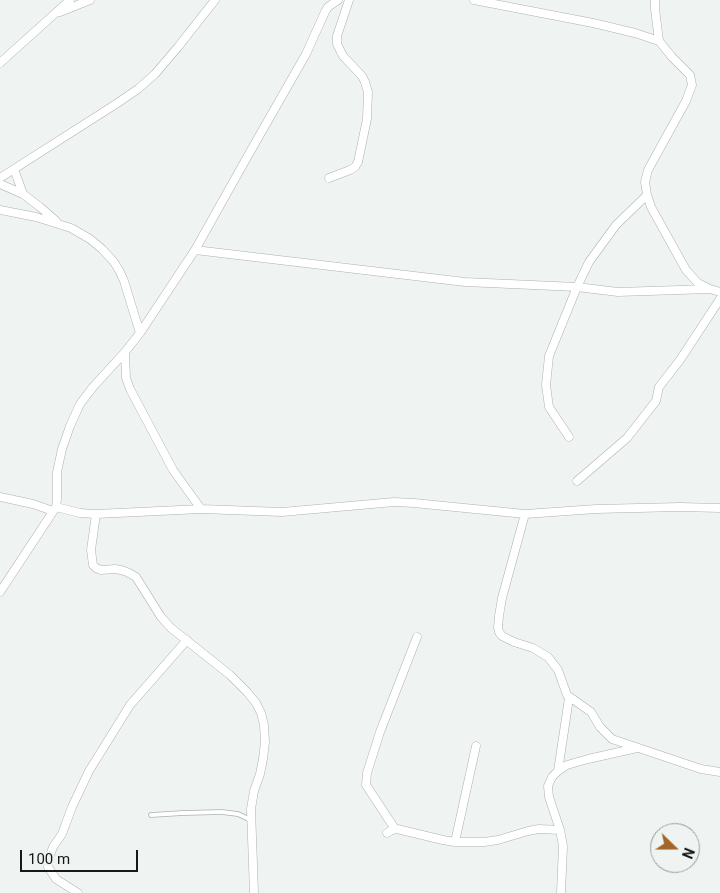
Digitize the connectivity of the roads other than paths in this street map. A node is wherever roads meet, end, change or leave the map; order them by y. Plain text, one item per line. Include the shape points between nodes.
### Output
1 (70, 0) edge
2 (90, 0) edge
3 (215, 0) edge
4 (349, 0) edge
5 (474, 0) edge
6 (655, 0) edge
7 (335, 1) edge
8 (56, 14) junction
9 (660, 41) junction
10 (0, 63) edge
11 (14, 169) junction
12 (0, 178) edge
13 (329, 178) dead end
14 (0, 184) edge
15 (23, 194) junction
16 (646, 195) junction
17 (0, 210) edge
18 (59, 223) junction
19 (195, 250) junction
20 (577, 287) junction
21 (710, 289) junction
22 (720, 292) edge
23 (720, 299) edge
24 (140, 333) junction
25 (125, 352) junction
26 (569, 437) dead end
27 (577, 481) dead end
28 (0, 497) edge
29 (720, 508) edge
30 (55, 509) junction
31 (201, 509) junction
32 (96, 514) junction
33 (525, 514) junction
34 (0, 592) edge
35 (417, 637) dead end
36 (187, 640) junction
37 (569, 698) junction
38 (476, 746) dead end
39 (637, 748) junction
40 (558, 771) junction
41 (720, 772) edge
42 (151, 815) dead end
43 (251, 820) junction
44 (395, 829) junction
45 (560, 830) junction
46 (387, 833) dead end
47 (455, 842) junction
48 (78, 893) edge
49 (254, 893) edge
50 (561, 893) edge

1 - 8 street
2 - 8 street
3 - 11 street via 155,74 138,89
4 - 13 street via 337,44 365,82 367,119 355,167
5 - 9 street via 593,23
6 - 9 street
7 - 19 street via 325,12 306,54
8 - 10 street
9 - 16 street via 690,75 692,85 648,170
11 - 12 street
11 - 15 street
14 - 15 street
15 - 18 street
16 - 20 street via 616,225 589,262
16 - 21 street via 686,270 698,283
17 - 18 street
18 - 24 street via 90,239 114,262 124,281
19 - 20 street via 465,282
19 - 24 street
20 - 21 street via 618,292
20 - 26 street via 549,356 546,385 548,407
21 - 22 street
23 - 27 street via 659,387 656,401 627,438
24 - 25 street
25 - 30 street via 92,387 70,426 57,472
25 - 31 street via 130,389 173,470
28 - 30 street
29 - 33 street via 596,509
30 - 32 street
30 - 34 street
31 - 32 street
31 - 33 street via 282,512 394,502
32 - 36 street via 91,550 93,565 101,570 120,570 136,577 161,617
33 - 37 street via 502,598 499,632 548,657 558,670
35 - 44 street via 366,773 366,785
36 - 43 street via 248,692 261,713 263,759 254,791
36 - 48 street via 130,705 89,771 62,834 53,847 48,866 56,878
37 - 39 street via 591,712 612,739
37 - 40 street
38 - 47 street
39 - 40 street via 567,765
39 - 41 street
40 - 45 street via 548,786
42 - 43 lane via 222,812
43 - 49 street
44 - 46 street
44 - 47 street
45 - 47 street via 539,829 484,842
45 - 50 street via 564,853

